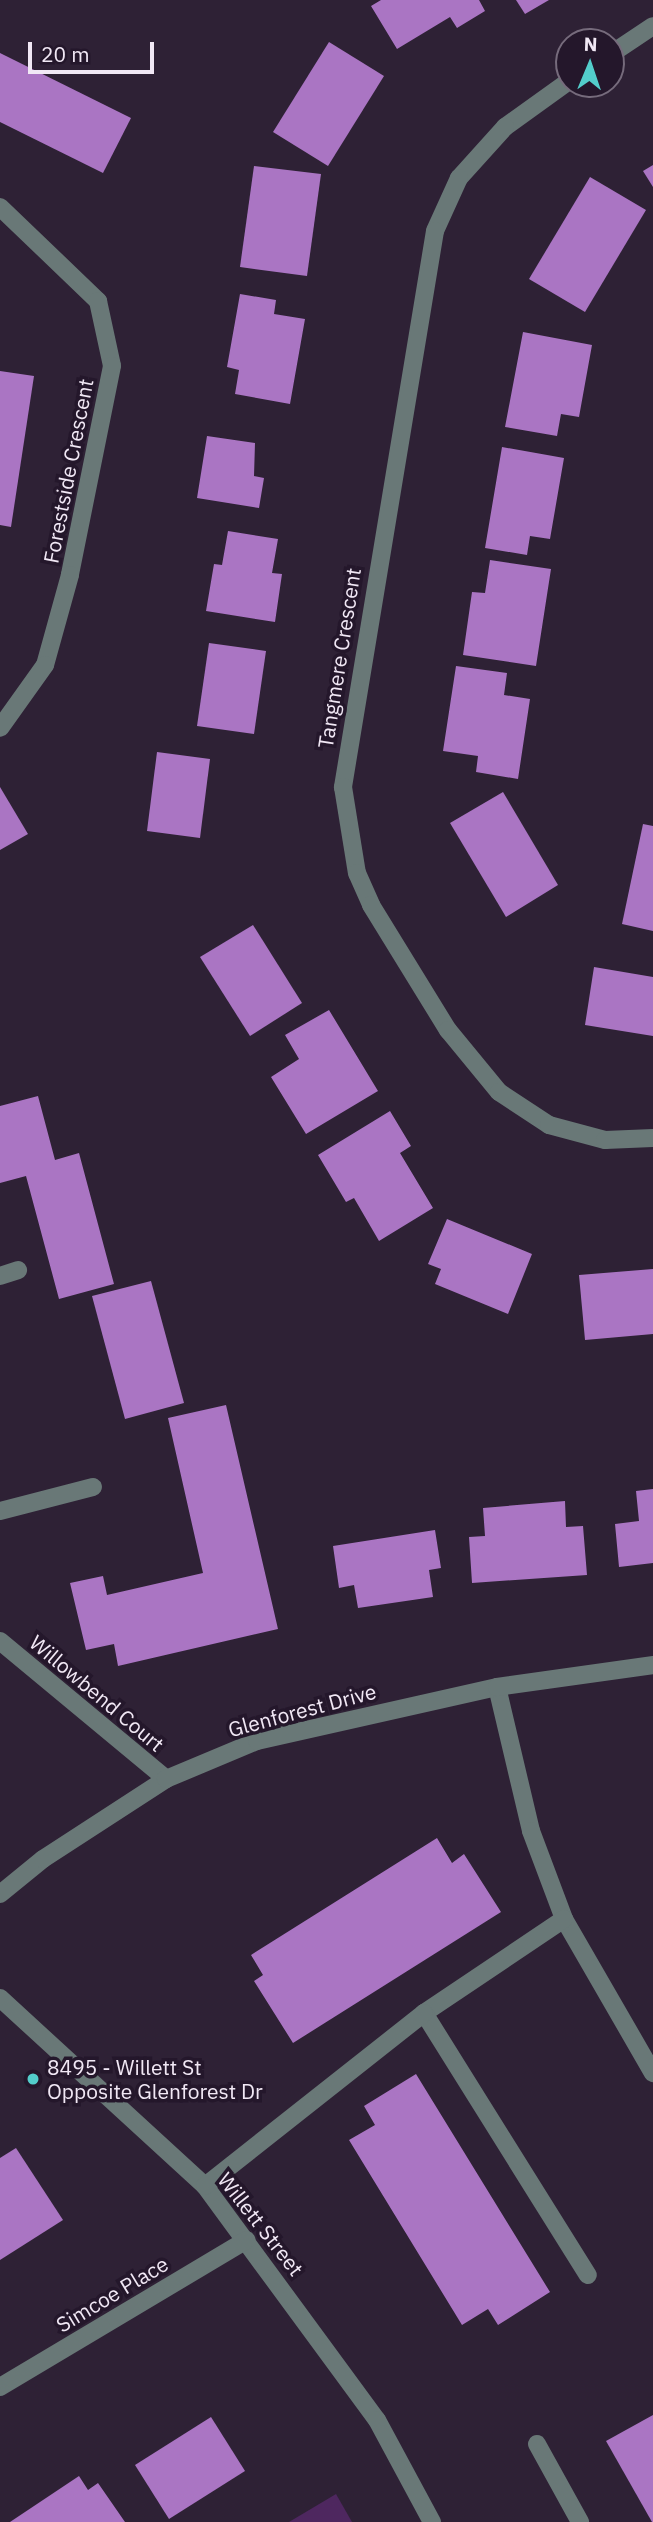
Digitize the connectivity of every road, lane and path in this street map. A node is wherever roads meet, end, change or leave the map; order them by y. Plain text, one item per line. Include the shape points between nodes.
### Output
1 (653, 26) edge
2 (625, 45) edge
3 (555, 91) edge
4 (0, 207) edge
5 (0, 728) edge
6 (653, 1138) edge
7 (18, 1270) dead end
8 (0, 1276) edge
9 (93, 1487) dead end
10 (0, 1511) edge
11 (0, 1641) edge
12 (653, 1665) edge
13 (497, 1687) junction
14 (166, 1779) junction
15 (0, 1894) edge
16 (564, 1919) junction
17 (0, 1998) edge
18 (424, 2013) junction
19 (653, 2073) edge
20 (205, 2186) junction
21 (247, 2240) junction
22 (589, 2275) dead end
23 (0, 2387) edge
24 (537, 2444) dead end
25 (432, 2522) edge
26 (580, 2522) edge

1 - 2 street
3 - 6 street, Tangmere Crescent via 505,127 459,178 435,231 342,787 357,873 371,905 448,1030 499,1092 549,1125 605,1140
4 - 5 street, Forestside Crescent via 98,301 112,366 70,575 45,665
7 - 8 street
9 - 10 street
11 - 14 street, Willowbend Court
12 - 13 street, Glenforest Drive
13 - 14 street, Glenforest Drive via 257,1741
13 - 16 street via 531,1831
14 - 15 street, Glenforest Drive via 43,1859
16 - 18 street
16 - 19 street
17 - 20 street, Willett Street
18 - 20 street
18 - 22 street
20 - 21 street, Willett Street
21 - 23 street, Simcoe Place
21 - 25 street, Willett Street via 376,2420
24 - 26 street

